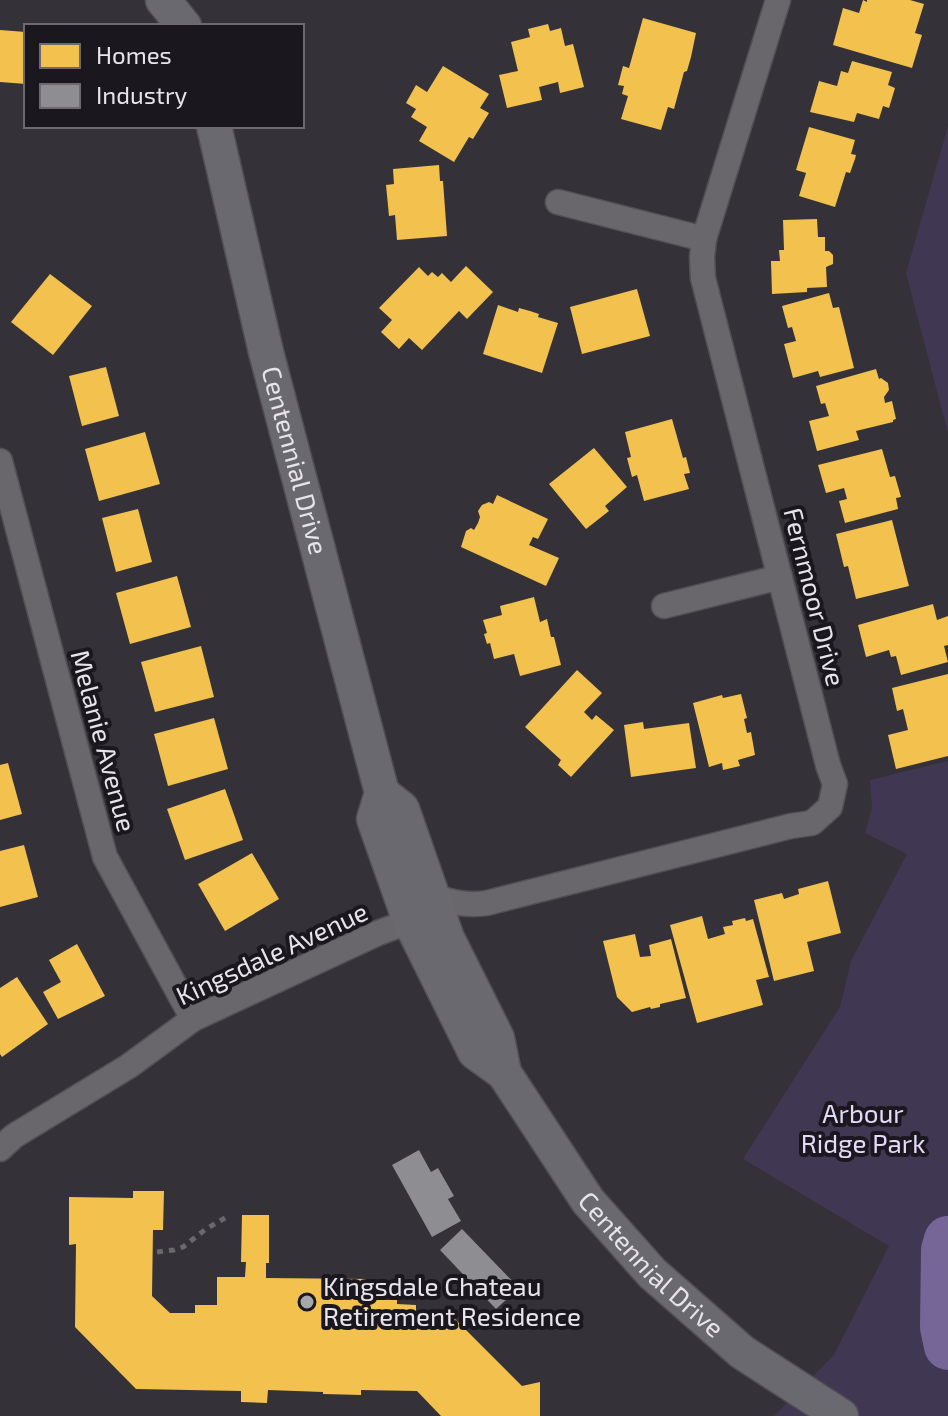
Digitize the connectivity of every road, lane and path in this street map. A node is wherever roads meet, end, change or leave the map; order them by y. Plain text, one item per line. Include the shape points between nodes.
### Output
1 (163, 0) edge
2 (195, 0) edge
3 (778, 0) edge
4 (182, 24) edge
5 (194, 24) edge
6 (214, 128) edge
7 (558, 202) dead end
8 (704, 239) junction
9 (0, 461) edge
10 (780, 577) junction
11 (664, 606) dead end
12 (421, 908) junction
13 (193, 1019) junction
14 (0, 1149) edge
15 (225, 1218) dead end
16 (157, 1252) dead end
17 (841, 1416) edge

1 - 4 main road
2 - 5 main road
3 - 8 street, Fernmoor Drive
6 - 12 main road, Centennial Drive via 266,352 382,793 374,819
7 - 8 street
8 - 10 street, Fernmoor Drive via 703,278
9 - 13 street, Melanie Avenue via 105,857
10 - 11 street
10 - 12 street, Fernmoor Drive via 835,784 830,807 812,823 472,905
12 - 13 street, Kingsdale Avenue
12 - 17 main road, Centennial Drive via 475,1052 504,1073 588,1201 652,1273 742,1352
13 - 14 street, Kingsdale Avenue
15 - 16 path via 183,1247

